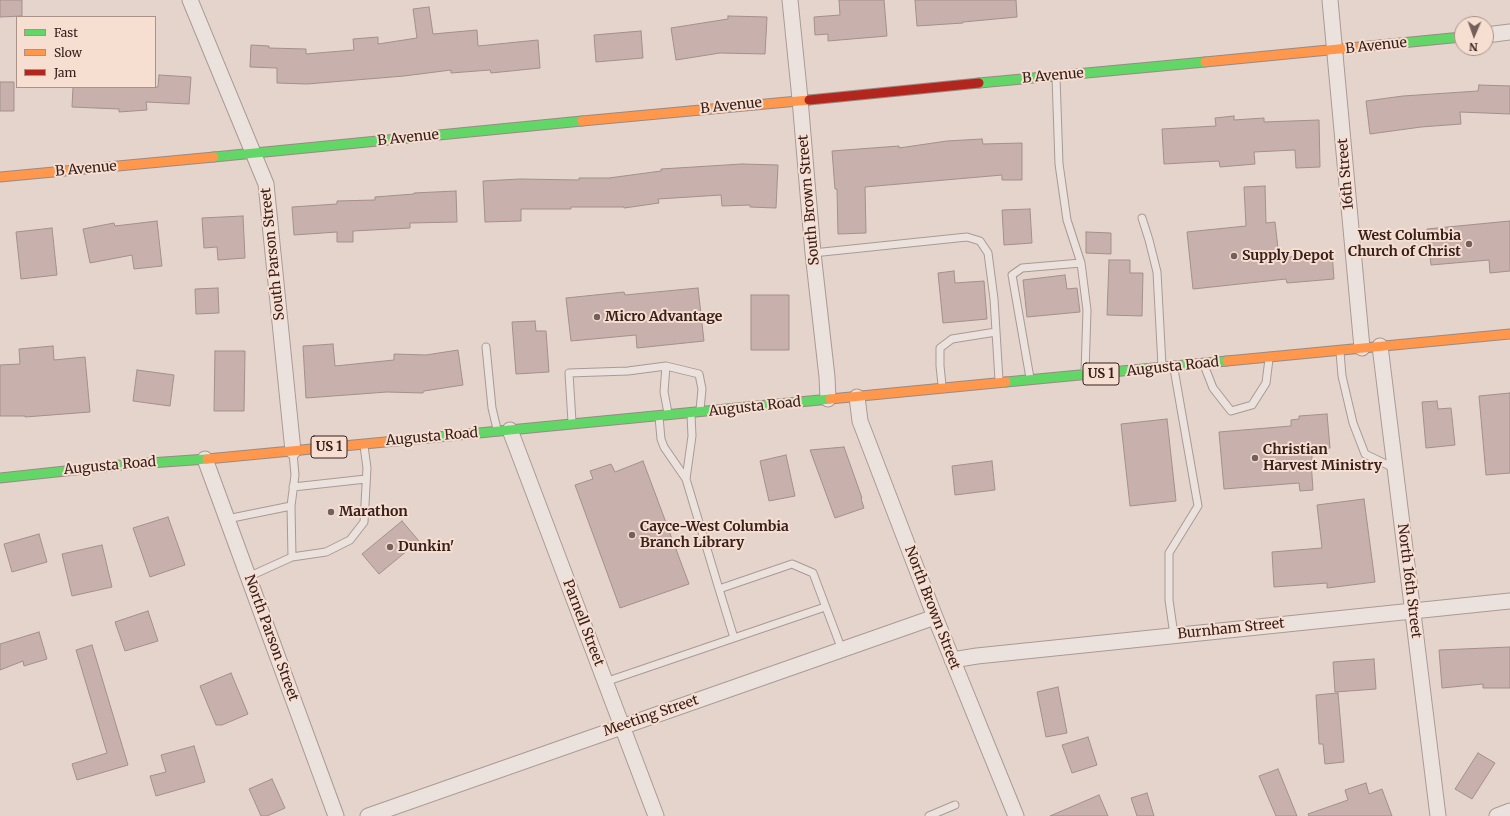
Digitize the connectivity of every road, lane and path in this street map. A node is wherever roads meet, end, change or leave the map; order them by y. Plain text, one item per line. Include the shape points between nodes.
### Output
1 (190, 0) edge
2 (790, 0) edge
3 (1330, 0) edge
4 (1510, 32) edge
5 (1494, 33) edge
6 (1454, 38) edge
7 (1334, 50) junction
8 (1056, 76) junction
9 (800, 99) junction
10 (254, 153) junction
11 (0, 177) edge
12 (1142, 218) dead end
13 (813, 253) junction
14 (1081, 263) junction
15 (996, 332) junction
16 (1510, 334) edge
17 (1380, 346) junction
18 (486, 347) dead end
19 (1362, 348) junction
20 (1340, 350) junction
21 (1269, 357) junction
22 (1204, 363) junction
23 (666, 366) junction
24 (1173, 367) junction
25 (1162, 368) junction
26 (1085, 375) junction
27 (1030, 381) junction
28 (1000, 384) junction
29 (943, 390) junction
30 (857, 397) junction
31 (828, 399) junction
32 (696, 412) junction
33 (663, 415) junction
34 (572, 424) junction
35 (503, 431) junction
36 (364, 444) junction
37 (293, 451) junction
38 (205, 459) junction
39 (1395, 469) junction
40 (0, 478) edge
41 (366, 479) junction
42 (686, 479) junction
43 (293, 487) junction
44 (291, 506) junction
45 (227, 519) junction
46 (292, 557) junction
47 (248, 577) junction
48 (719, 589) junction
49 (1510, 601) edge
50 (825, 607) junction
51 (1413, 611) junction
52 (935, 617) junction
53 (1174, 635) junction
54 (734, 638) junction
55 (842, 650) junction
56 (952, 660) junction
57 (605, 682) junction
58 (622, 726) junction
59 (955, 805) dead end
60 (1510, 811) edge
61 (336, 816) edge
62 (368, 816) edge
63 (656, 816) edge
64 (929, 816) edge
65 (1016, 816) edge
66 (1438, 816) edge
67 (1497, 816) edge

1 - 10 street, South Parson Street
2 - 9 street, South Brown Street
3 - 7 street, 16th Street
4 - 5 street
6 - 7 main road, B Avenue
7 - 8 main road, B Avenue
7 - 19 street, 16th Street
8 - 9 main road, B Avenue
8 - 14 lane via 1059,164 1067,220
9 - 10 main road, B Avenue
9 - 13 street, South Brown Street
10 - 11 main road, B Avenue
10 - 37 street, South Parson Street via 266,184
12 - 25 lane via 1157,272
13 - 15 lane via 967,237 980,241 988,253
13 - 31 street, South Brown Street
14 - 26 lane via 1087,310
14 - 27 lane via 1022,268 1012,275
15 - 28 lane
15 - 29 lane via 952,339 940,348
16 - 17 main road, Augusta Road / US 1
17 - 19 main road, Augusta Road / US 1
17 - 39 street, North 16th Street
18 - 35 lane via 492,408
19 - 20 main road, Augusta Road / US 1
20 - 21 main road, Augusta Road / US 1
20 - 39 lane via 1342,376 1353,423 1365,454
21 - 22 main road, Augusta Road / US 1
21 - 22 lane via 1266,384 1252,405 1232,411 1213,388
22 - 24 main road, Augusta Road / US 1
23 - 32 lane via 699,374 702,389
23 - 33 lane
23 - 34 lane via 628,372 569,373
24 - 25 main road, Augusta Road / US 1
24 - 53 lane via 1198,506 1169,553 1169,600
25 - 26 main road, Augusta Road / US 1
26 - 27 main road, Augusta Road / US 1
27 - 28 main road, Augusta Road / US 1
28 - 29 main road, Augusta Road / US 1
29 - 30 main road, Augusta Road / US 1
30 - 31 main road, Augusta Road / US 1
30 - 52 street, North Brown Street via 860,421
31 - 32 main road, Augusta Road / US 1
32 - 33 main road, Augusta Road / US 1
32 - 42 lane
33 - 34 main road, Augusta Road / US 1
33 - 42 lane via 664,447
34 - 35 main road, Augusta Road / US 1
35 - 36 main road, Augusta Road / US 1
35 - 57 street, Parnell Street
36 - 37 main road, Augusta Road / US 1
36 - 41 lane
37 - 38 main road, Augusta Road / US 1
37 - 43 lane
38 - 40 main road, Augusta Road / US 1
38 - 45 street, North Parson Street
39 - 51 street, North 16th Street
41 - 43 lane
41 - 46 lane via 364,522 350,540 326,552
42 - 48 lane
43 - 44 lane
44 - 45 lane
44 - 46 lane
45 - 47 street, North Parson Street
46 - 47 lane
47 - 61 street, North Parson Street
48 - 50 lane via 792,564 813,573
48 - 54 lane
49 - 51 street, Burnham Street
50 - 54 lane
50 - 55 lane
51 - 53 street, Burnham Street
51 - 66 street, North 16th Street
52 - 55 street, Meeting Street
52 - 56 street, North Brown Street
53 - 56 street, Burnham Street
54 - 57 lane
55 - 58 street, Meeting Street
56 - 65 street, North Brown Street
57 - 58 street, Parnell Street
58 - 62 street, Meeting Street
58 - 63 street, Parnell Street
59 - 64 lane
60 - 67 street

